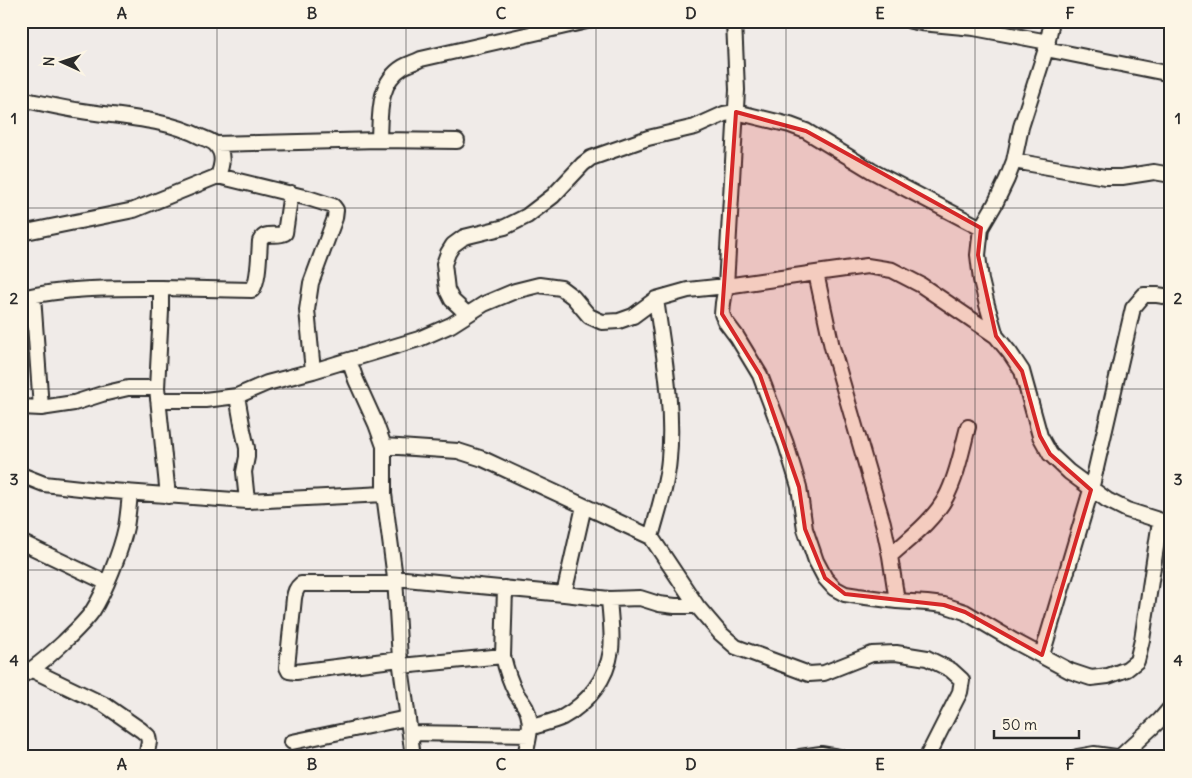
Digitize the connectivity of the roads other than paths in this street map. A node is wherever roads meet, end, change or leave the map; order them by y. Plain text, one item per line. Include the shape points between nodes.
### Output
1 (587, 21) edge
2 (734, 21) edge
3 (911, 21) edge
4 (1052, 21) edge
5 (1047, 45) junction
6 (1171, 74) edge
7 (21, 99) edge
8 (736, 112) junction
9 (378, 140) junction
10 (457, 141) dead end
11 (215, 144) junction
12 (1014, 161) junction
13 (218, 176) junction
14 (1171, 176) edge
15 (291, 193) junction
16 (981, 228) junction
17 (21, 233) edge
18 (816, 273) junction
19 (726, 286) junction
20 (162, 288) junction
21 (27, 297) edge
22 (1171, 297) edge
23 (656, 299) junction
24 (467, 314) junction
25 (996, 336) junction
26 (349, 360) junction
27 (313, 371) junction
28 (157, 394) junction
29 (236, 396) junction
30 (21, 407) edge
31 (41, 408) junction
32 (968, 427) dead end
33 (384, 446) junction
34 (21, 475) edge
35 (1091, 490) junction
36 (130, 493) junction
37 (384, 494) junction
38 (168, 496) junction
39 (246, 501) junction
40 (584, 506) junction
41 (1165, 523) edge
42 (651, 537) junction
43 (21, 542) edge
44 (890, 556) junction
45 (395, 581) junction
46 (107, 584) junction
47 (505, 588) junction
48 (564, 594) junction
49 (609, 599) junction
50 (897, 601) junction
51 (697, 606) junction
52 (1042, 655) junction
53 (503, 656) junction
54 (400, 662) junction
55 (27, 673) edge
56 (1171, 707) edge
57 (407, 718) junction
58 (529, 731) junction
59 (410, 733) junction
60 (292, 742) dead end
61 (146, 757) edge
62 (413, 757) edge
63 (525, 757) edge
64 (800, 757) edge
65 (838, 757) edge
66 (927, 757) edge
67 (1077, 757) edge
68 (1116, 757) edge
69 (1120, 757) edge

1 - 9 street via 421,59 402,67 392,76 382,94
2 - 8 street
3 - 5 street via 974,28
4 - 5 street
5 - 6 street
5 - 12 street via 1021,126
7 - 11 street via 163,124 191,132
8 - 16 street via 806,131 872,171
8 - 19 street
8 - 24 street via 591,158 553,196 527,216 505,227 464,237 453,245 444,264 447,290 452,300
9 - 10 street
9 - 11 street
11 - 13 street via 222,155
12 - 14 street via 1105,177 1154,172
12 - 16 street
13 - 15 street
13 - 17 street via 134,210
15 - 20 street via 284,233 266,234 260,241 252,290
15 - 27 street via 333,206 336,210 311,283 307,310
16 - 25 street via 978,255 981,280
18 - 19 street
18 - 25 street via 867,266 892,270 921,285
18 - 44 street via 832,347
19 - 23 street via 688,290
19 - 50 street via 722,314 760,375 799,487 805,529 825,578 846,594
20 - 21 street via 100,288
20 - 28 street
21 - 31 street
22 - 35 street via 1144,295 1133,308
23 - 24 street via 633,316 602,322 589,316 561,288 539,285 515,291
23 - 42 street via 668,387 670,458
24 - 26 street via 451,325 419,338
25 - 35 street via 1022,371 1040,436 1050,454
26 - 27 street
26 - 33 street
27 - 29 street
28 - 29 street via 186,401
28 - 31 street via 128,388 74,403
28 - 38 street
29 - 39 street via 247,448 244,472
30 - 31 street
32 - 44 street via 946,498
33 - 37 street
33 - 40 street via 458,451 483,459
34 - 36 street via 44,484
35 - 41 street via 1127,510
35 - 52 street
36 - 38 street
36 - 46 street via 126,528
37 - 39 street
37 - 45 street
38 - 39 street
40 - 42 street
40 - 48 street
41 - 52 street via 1137,662 1108,676 1091,678 1070,671
42 - 51 street
43 - 46 street
44 - 50 street
45 - 47 street
45 - 54 street
45 - 54 street via 298,586 287,667 296,672
46 - 55 street via 92,612 80,626
47 - 48 street
47 - 53 street
48 - 49 street
49 - 51 street via 640,598 659,604
49 - 58 street via 611,648 599,685 573,710
50 - 52 street via 944,605 965,612
51 - 66 street via 720,634 736,647 808,674 824,673 872,654 896,653 927,658 951,670 962,680 960,692
53 - 54 street
53 - 58 street via 530,718
54 - 57 street
55 - 61 street via 105,705 141,730 150,742
56 - 69 street
57 - 59 street
57 - 60 street
58 - 59 street
58 - 63 street
59 - 62 street
64 - 65 street via 821,754
67 - 68 street via 1094,754

